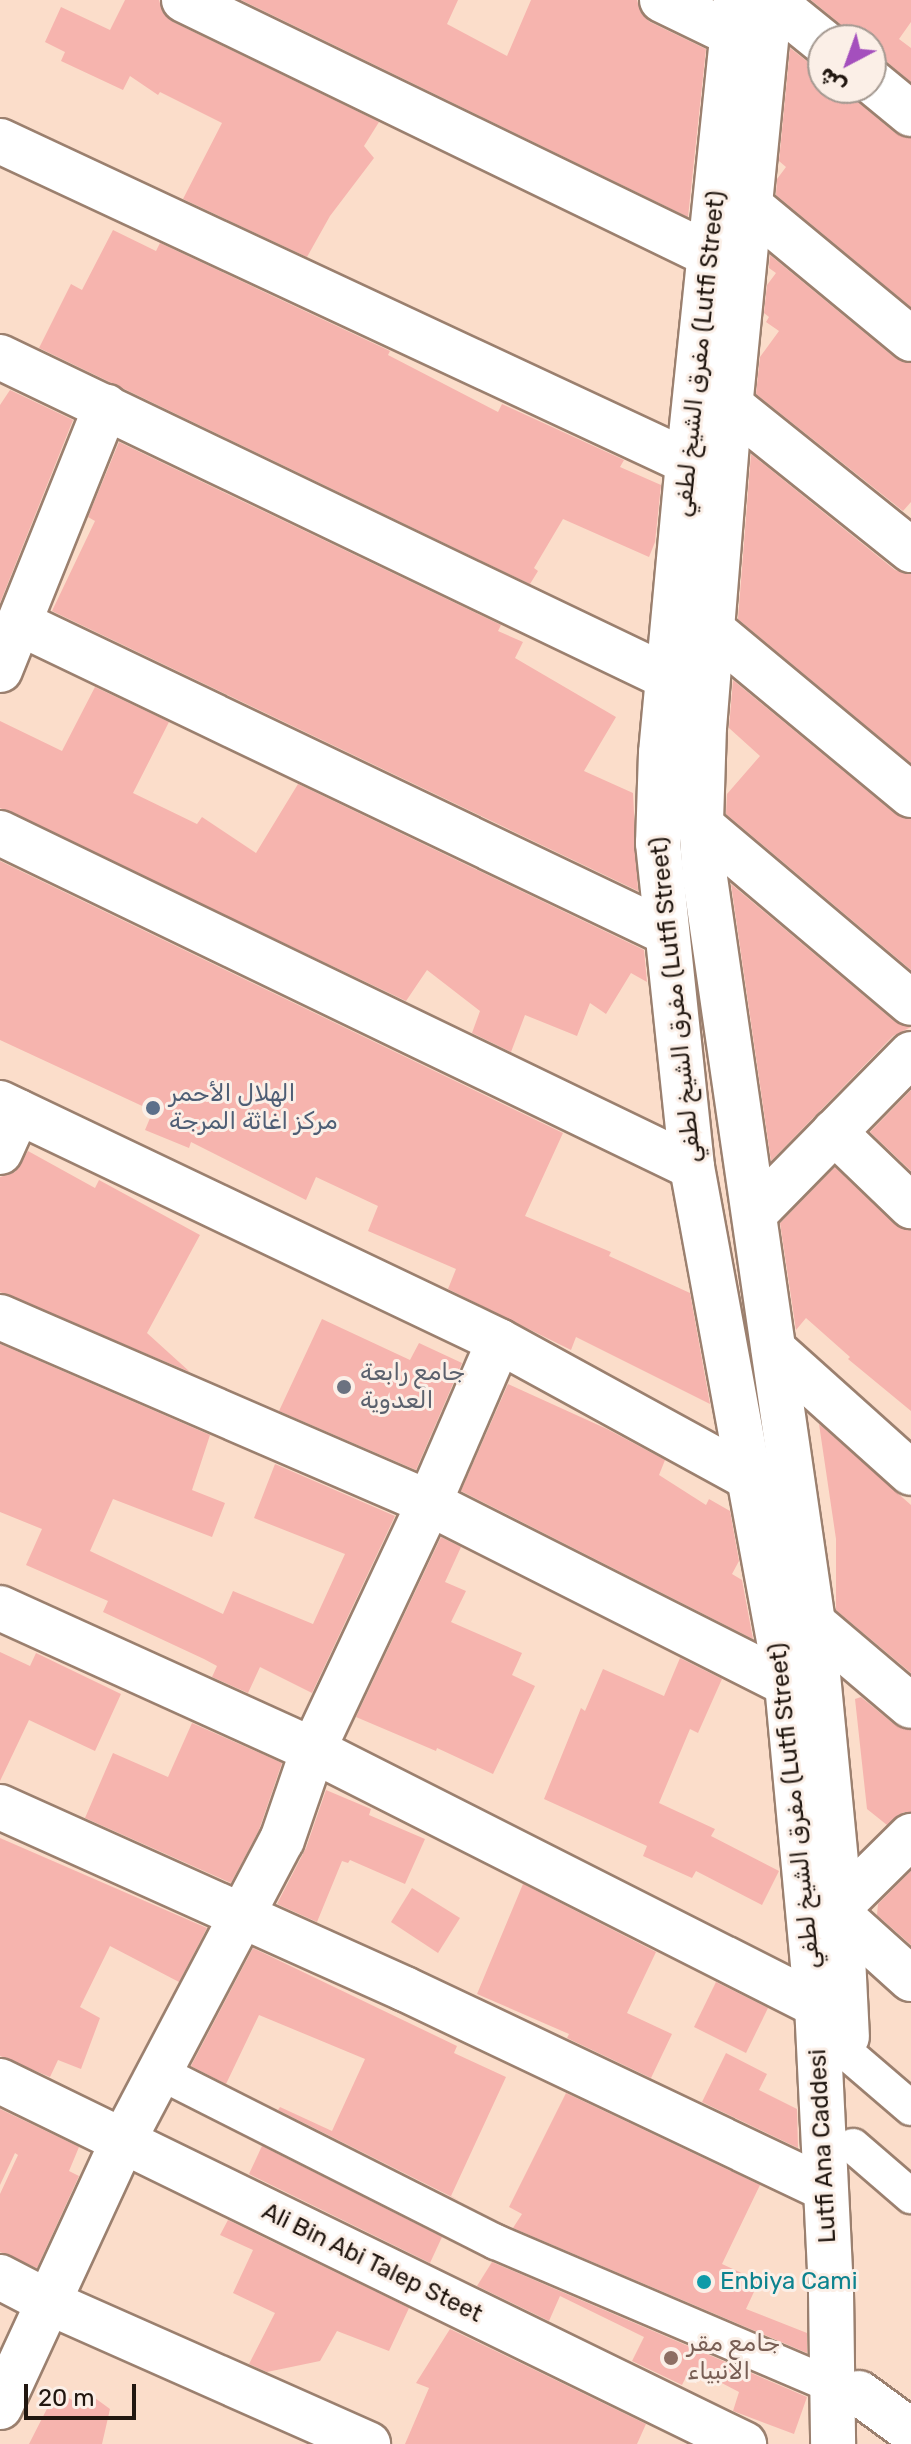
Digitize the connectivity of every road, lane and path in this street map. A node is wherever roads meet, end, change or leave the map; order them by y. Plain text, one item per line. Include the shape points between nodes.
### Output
1 (184, 0) edge
2 (662, 0) edge
3 (771, 0) edge
4 (734, 17) edge
5 (807, 29) edge
6 (887, 94) edge
7 (911, 114) edge
8 (0, 141) edge
9 (733, 195) junction
10 (710, 255) junction
11 (911, 339) edge
12 (0, 357) edge
13 (730, 405) junction
14 (106, 406) junction
15 (688, 462) junction
16 (911, 550) edge
17 (19, 623) junction
18 (711, 629) junction
19 (0, 670) edge
20 (669, 678) junction
21 (660, 793) junction
22 (911, 795) edge
23 (701, 824) junction
24 (0, 833) edge
25 (665, 932) junction
26 (911, 1003) edge
27 (911, 1054) edge
28 (9, 1107) edge
29 (834, 1132) junction
30 (0, 1152) edge
31 (692, 1167) junction
32 (911, 1206) edge
33 (755, 1213) junction
34 (0, 1317) edge
35 (499, 1341) junction
36 (774, 1350) junction
37 (911, 1473) edge
38 (746, 1476) junction
39 (429, 1503) junction
40 (0, 1608) edge
41 (813, 1623) junction
42 (787, 1684) junction
43 (911, 1706) edge
44 (313, 1750) junction
45 (0, 1807) edge
46 (911, 1836) edge
47 (841, 1911) junction
48 (243, 1915) junction
49 (911, 1979) edge
50 (816, 1999) junction
51 (848, 2054) junction
52 (161, 2073) junction
53 (0, 2081) edge
54 (911, 2108) edge
55 (123, 2141) junction
56 (853, 2146) junction
57 (824, 2188) junction
58 (911, 2196) edge
59 (0, 2277) edge
60 (50, 2303) junction
61 (850, 2392) junction
62 (0, 2407) edge
63 (911, 2431) edge
64 (911, 2438) edge
65 (368, 2444) edge
66 (744, 2444) edge
67 (833, 2444) edge
68 (859, 2444) edge

1 - 10 street
2 - 4 street
3 - 5 street
3 - 9 street
4 - 9 street, مفرق الشيخ لطفي (Lutfi Street)
6 - 7 street
8 - 15 street
9 - 10 street, مفرق الشيخ لطفي (Lutfi Street)
9 - 11 street
9 - 13 street
10 - 15 street, مفرق الشيخ لطفي (Lutfi Street)
12 - 14 street
13 - 16 street
13 - 18 street
14 - 17 street
14 - 20 street
15 - 20 street, مفرق الشيخ لطفي (Lutfi Street)
17 - 19 street
17 - 25 street
18 - 22 street
18 - 23 street
20 - 21 street, مفرق الشيخ لطفي (Lutfi Street)
21 - 23 street
21 - 25 street, مفرق الشيخ لطفي (Lutfi Street)
23 - 26 street
23 - 33 street
24 - 31 street
25 - 31 street, مفرق الشيخ لطفي (Lutfi Street)
27 - 29 street
28 - 30 street
28 - 35 street
29 - 32 street
29 - 33 street
31 - 38 street, مفرق الشيخ لطفي (Lutfi Street)
33 - 36 street
34 - 39 street
35 - 38 street
35 - 39 street
36 - 37 street
36 - 41 street
38 - 42 street, مفرق الشيخ لطفي (Lutfi Street)
39 - 42 street
39 - 44 street
40 - 44 street
41 - 43 street
41 - 47 street
42 - 50 street, مفرق الشيخ لطفي (Lutfi Street)
44 - 48 street via 282,1840
44 - 50 street
45 - 48 street
46 - 47 street
47 - 49 street
47 - 51 street
48 - 52 street
48 - 57 street
50 - 57 street, Lutfi Ana Caddesi
51 - 54 street
51 - 56 street
52 - 55 street
52 - 61 street via 496,2242
53 - 55 street, Ali Bin Abi Talep Steet
55 - 60 street
55 - 66 street, Ali Bin Abi Talep Steet
56 - 58 street
56 - 61 street
57 - 61 street, Lutfi Ana Caddesi
59 - 60 street
60 - 62 street
60 - 65 street
61 - 63 street
61 - 64 street
61 - 67 street, Lutfi Ana Caddesi
61 - 68 street

